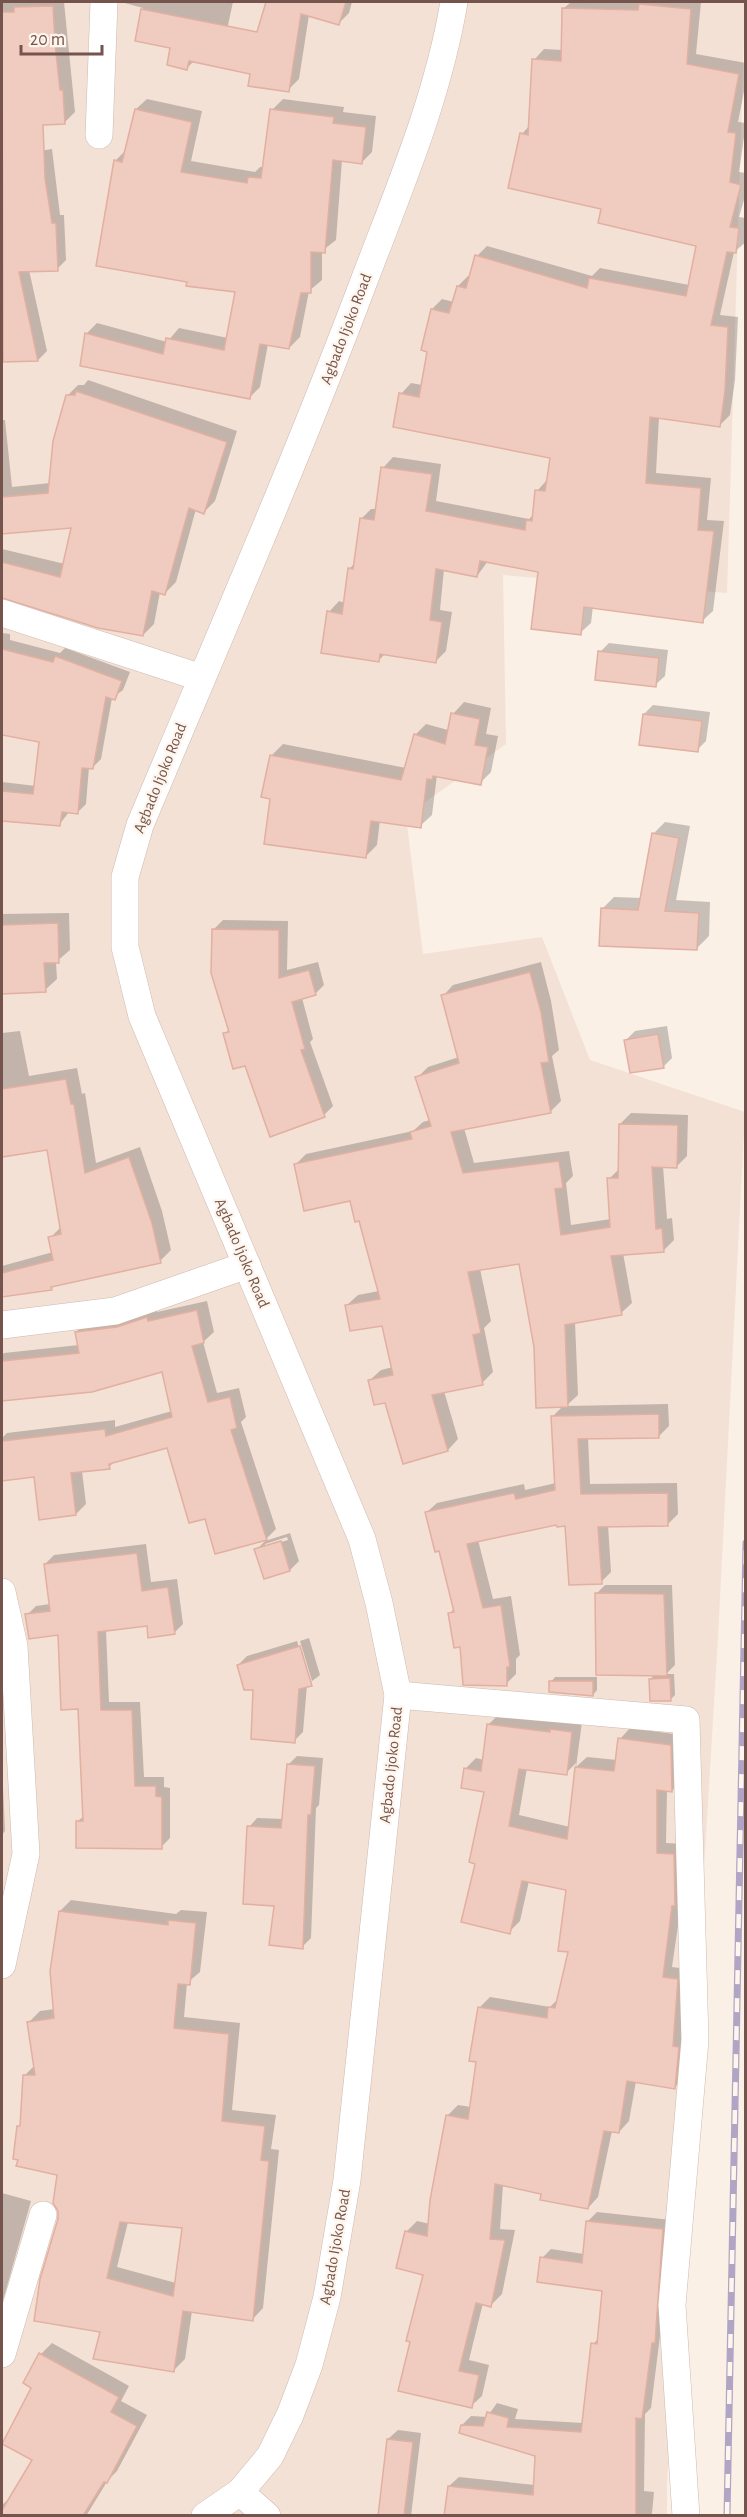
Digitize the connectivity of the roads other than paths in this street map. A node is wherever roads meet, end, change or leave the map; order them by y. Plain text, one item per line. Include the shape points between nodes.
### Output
1 (104, 2) edge
2 (454, 2) edge
3 (99, 135) dead end
4 (2, 613) edge
5 (202, 678) junction
6 (247, 1265) junction
7 (2, 1325) edge
8 (2, 1592) edge
9 (398, 1695) junction
10 (2, 1965) edge
11 (43, 2215) dead end
12 (2, 2355) edge
13 (240, 2492) junction
14 (205, 2516) edge
15 (267, 2516) edge
16 (686, 2516) edge

1 - 3 street
2 - 5 street, Agbado Ijoko Road via 417,141 329,374
4 - 5 street
5 - 6 street, Agbado Ijoko Road via 140,825 125,877 125,947 142,1016
6 - 7 street via 115,1311
6 - 9 street, Agbado Ijoko Road via 362,1539
8 - 10 street via 14,1646 26,1854
9 - 13 street, Agbado Ijoko Road via 347,2180 327,2297 309,2365 290,2415 270,2456
9 - 16 street via 686,1720 695,2040 672,2305
11 - 12 street
13 - 14 street, Agbado Ijoko Road
13 - 15 street

